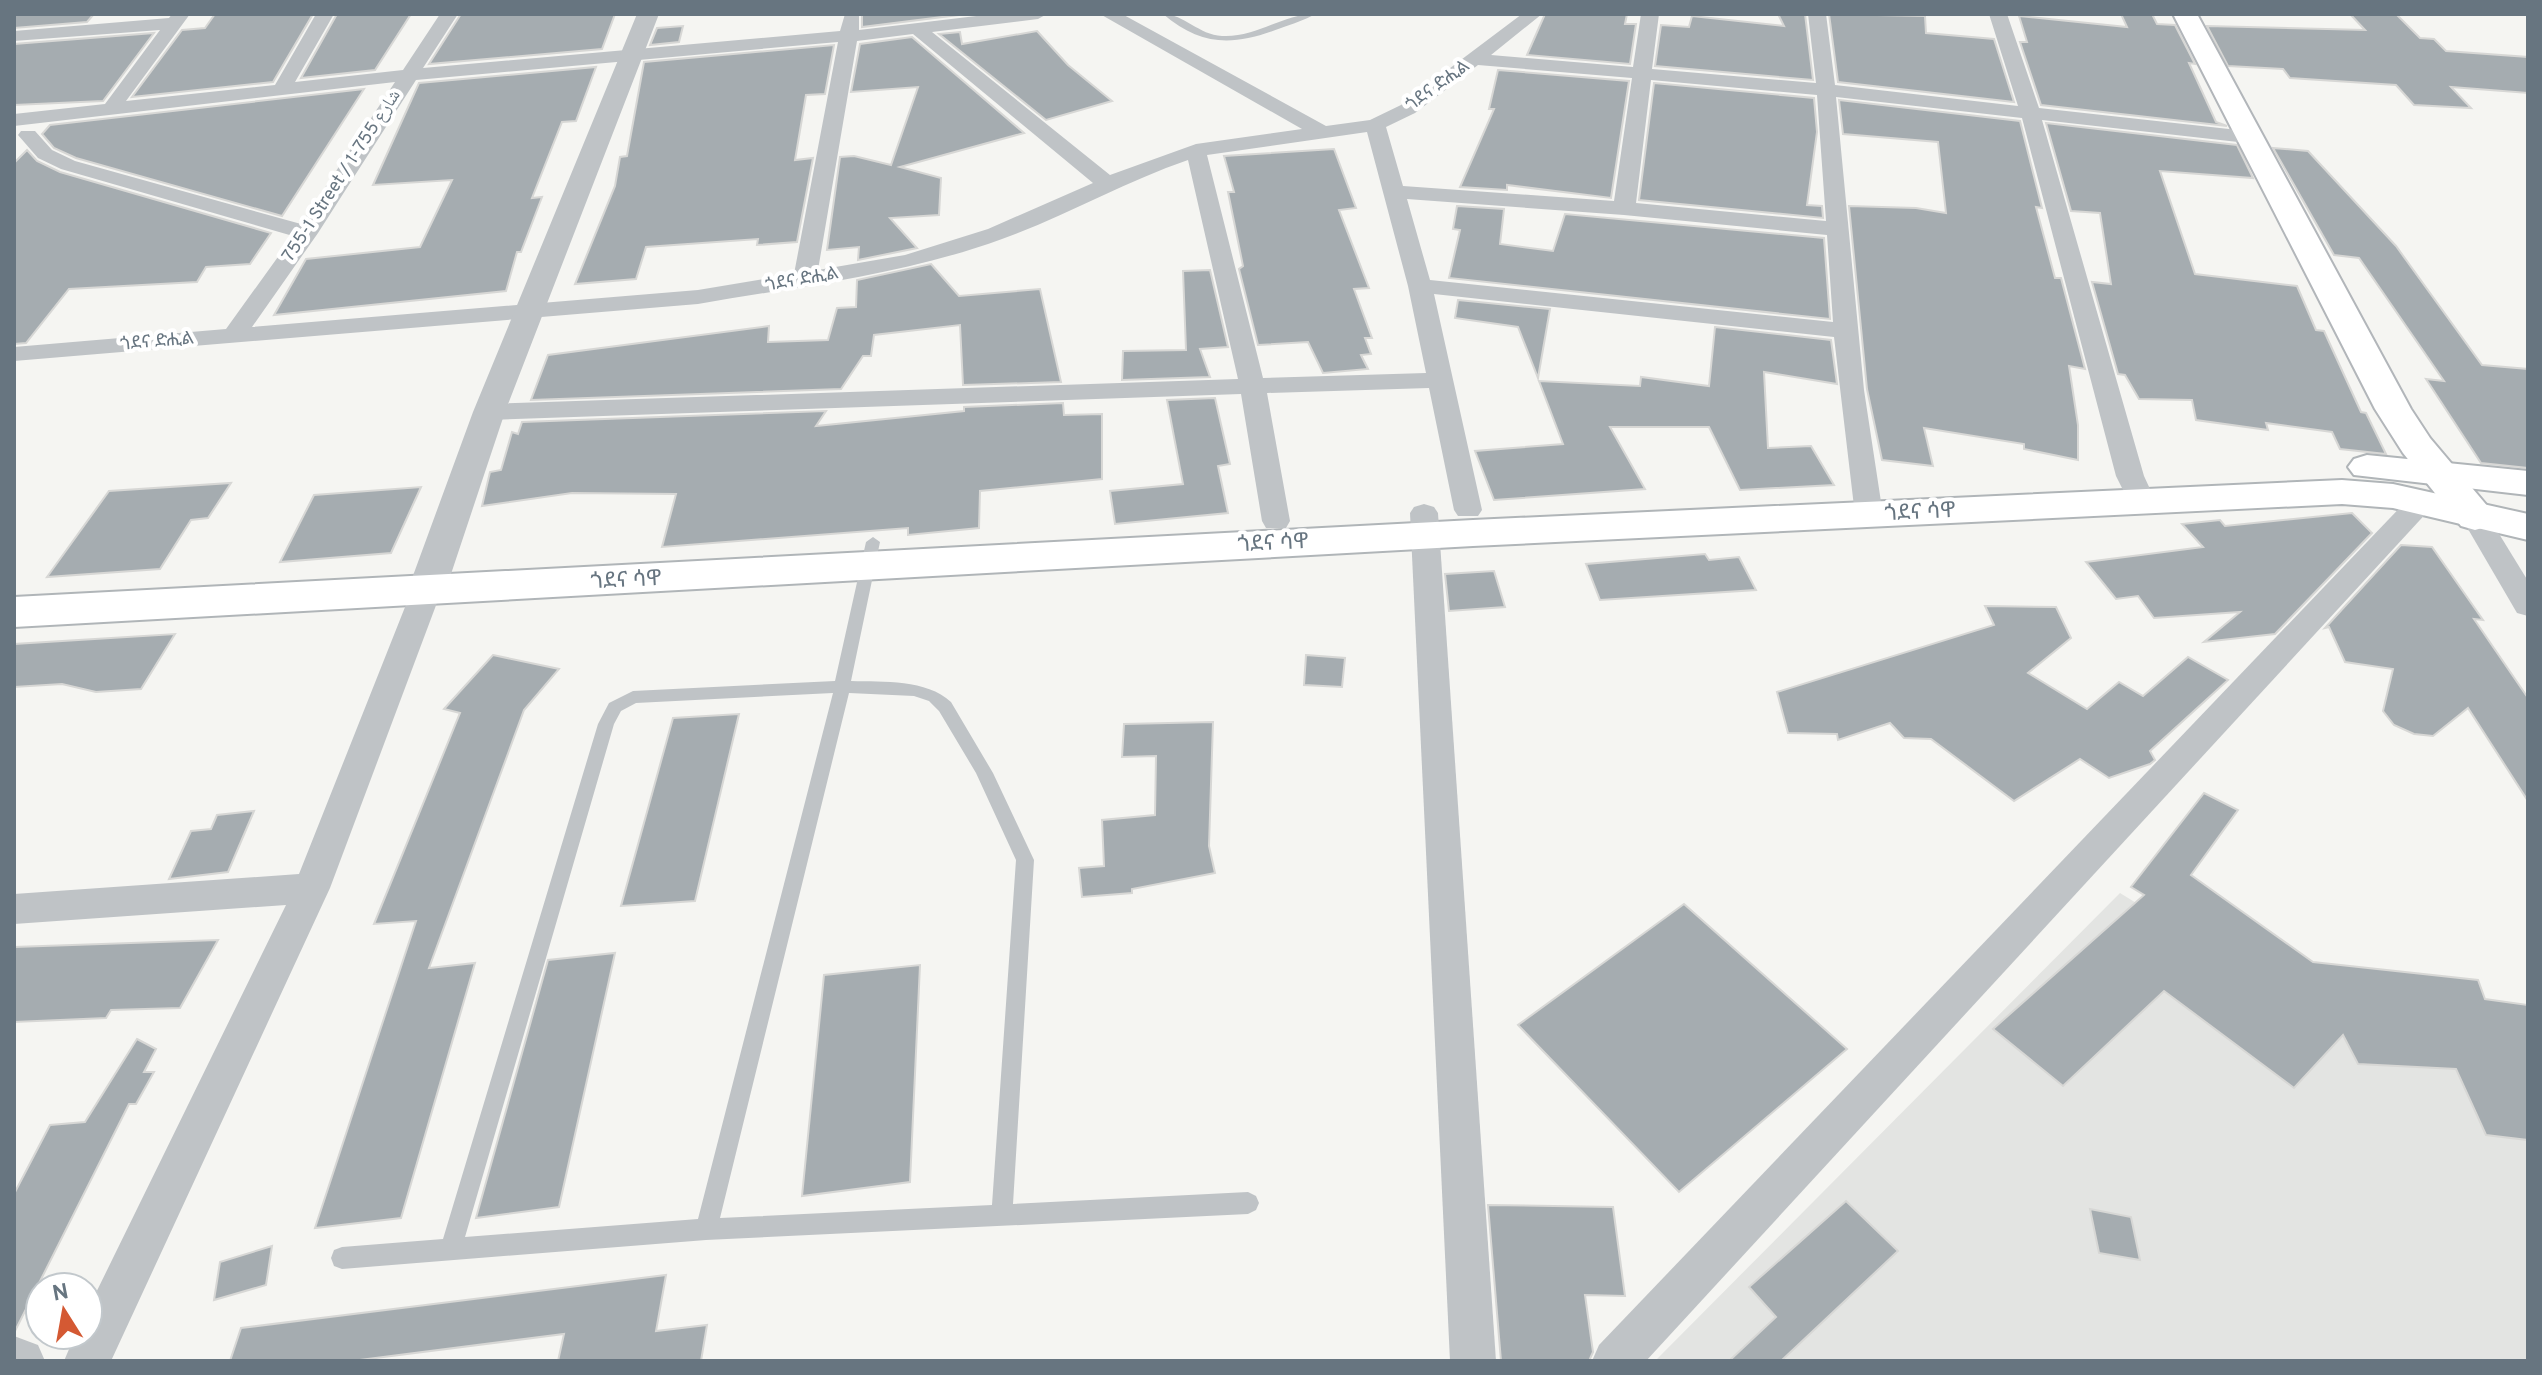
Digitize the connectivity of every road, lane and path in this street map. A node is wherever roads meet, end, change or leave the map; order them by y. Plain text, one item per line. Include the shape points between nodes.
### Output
1 (325, 14) edge
2 (449, 14) edge
3 (648, 14) edge
4 (853, 14) edge
5 (1038, 14) edge
6 (1109, 14) edge
7 (1167, 14) edge
8 (1311, 14) edge
9 (1533, 14) edge
10 (1650, 14) edge
11 (1817, 14) edge
12 (1998, 14) edge
13 (2185, 14) edge
14 (178, 18) edge
15 (918, 29) junction
16 (14, 36) edge
17 (850, 36) junction
18 (631, 54) junction
19 (1475, 59) junction
20 (1640, 72) junction
21 (409, 75) junction
22 (1827, 90) junction
23 (280, 92) junction
24 (110, 110) junction
25 (2030, 111) junction
26 (1375, 125) junction
27 (23, 131) edge
28 (1324, 133) junction
29 (2247, 137) junction
30 (1196, 150) junction
31 (1109, 185) junction
32 (1396, 192) junction
33 (1624, 208) junction
34 (1836, 229) junction
35 (307, 233) junction
36 (804, 281) junction
37 (1420, 286) junction
38 (529, 312) junction
39 (1844, 331) junction
40 (233, 336) junction
41 (14, 354) edge
42 (1440, 380) junction
43 (1253, 389) junction
44 (489, 412) junction
45 (2528, 483) edge
46 (2429, 488) junction
47 (2136, 489) junction
48 (1867, 502) junction
49 (1468, 510) junction
50 (2475, 517) junction
51 (1276, 521) junction
52 (1426, 524) junction
53 (2528, 527) edge
54 (871, 555) junction
55 (431, 578) junction
56 (14, 587) edge
57 (2528, 606) edge
58 (14, 612) edge
59 (842, 687) junction
60 (312, 888) junction
61 (14, 909) edge
62 (1248, 1203) dead end
63 (1002, 1215) junction
64 (706, 1229) junction
65 (451, 1249) junction
66 (342, 1258) dead end
67 (14, 1359) edge
68 (22, 1361) edge
69 (87, 1361) edge
70 (1473, 1361) edge
71 (1615, 1361) edge

1 - 23 street
2 - 21 street, 755-1 Street / شارع 755-1
3 - 18 street
4 - 17 street
5 - 15 street
6 - 28 street
7 - 8 lane via 1206,36 1221,38 1241,37
9 - 19 street, ጎደና ድሒል
10 - 20 street
11 - 22 street
12 - 25 street
13 - 29 main road
14 - 16 street
14 - 24 street
15 - 17 street
15 - 31 street
17 - 18 street
17 - 36 street
18 - 21 street
18 - 38 street
19 - 20 street
19 - 26 street, ጎደና ድሒል via 1408,109
20 - 22 street
20 - 33 street
21 - 23 street
21 - 35 street, 755-1 Street / شارع 755-1
22 - 25 street
22 - 34 street
23 - 24 street
24 - 27 street
25 - 29 street
25 - 47 street
26 - 28 street, ጎደና ድሒል
26 - 32 street
27 - 35 street via 45,154 68,165
28 - 30 street, ጎደና ድሒል
29 - 46 main road via 2393,409
30 - 31 street, ጎደና ድሒል
30 - 43 street
31 - 36 street, ጎደና ድሒል via 996,234 908,261
32 - 33 street
32 - 37 street
33 - 34 street
34 - 39 street
35 - 40 street, 755-1 Street / شارع 755-1
36 - 38 street, ጎደና ድሒል via 698,297
37 - 39 street
37 - 42 street
38 - 40 street, ጎደና ድሒል
38 - 44 street
39 - 48 street
40 - 41 street, ጎደና ድሒል
42 - 43 street
42 - 49 street
43 - 44 street
43 - 51 street
44 - 55 street
45 - 46 main road, ጎደና ሳዋ
46 - 47 main road, ጎደና ሳዋ via 2393,496
46 - 50 main road, ጎደና ሳዋ
46 - 71 street
47 - 48 main road, ጎደና ሳዋ
48 - 49 main road, ጎደና ሳዋ
48 - 52 main road, ጎደና ሳዋ
49 - 52 main road, ጎደና ሳዋ
50 - 53 main road, ጎደና ሳዋ
50 - 57 street
51 - 52 main road, ጎደና ሳዋ
51 - 54 main road, ጎደና ሳዋ
52 - 54 main road, ጎደና ሳዋ
52 - 70 street
54 - 55 main road, ጎደና ሳዋ
54 - 59 lane
55 - 56 main road, ጎደና ሳዋ
55 - 58 main road, ጎደና ሳዋ
55 - 60 street
59 - 63 lane via 912,688 937,697 1012,821 1025,860
59 - 64 lane
59 - 65 lane via 633,697 615,707
60 - 61 street
60 - 69 street
62 - 63 lane
63 - 64 lane
64 - 65 lane
65 - 66 lane
67 - 68 street

